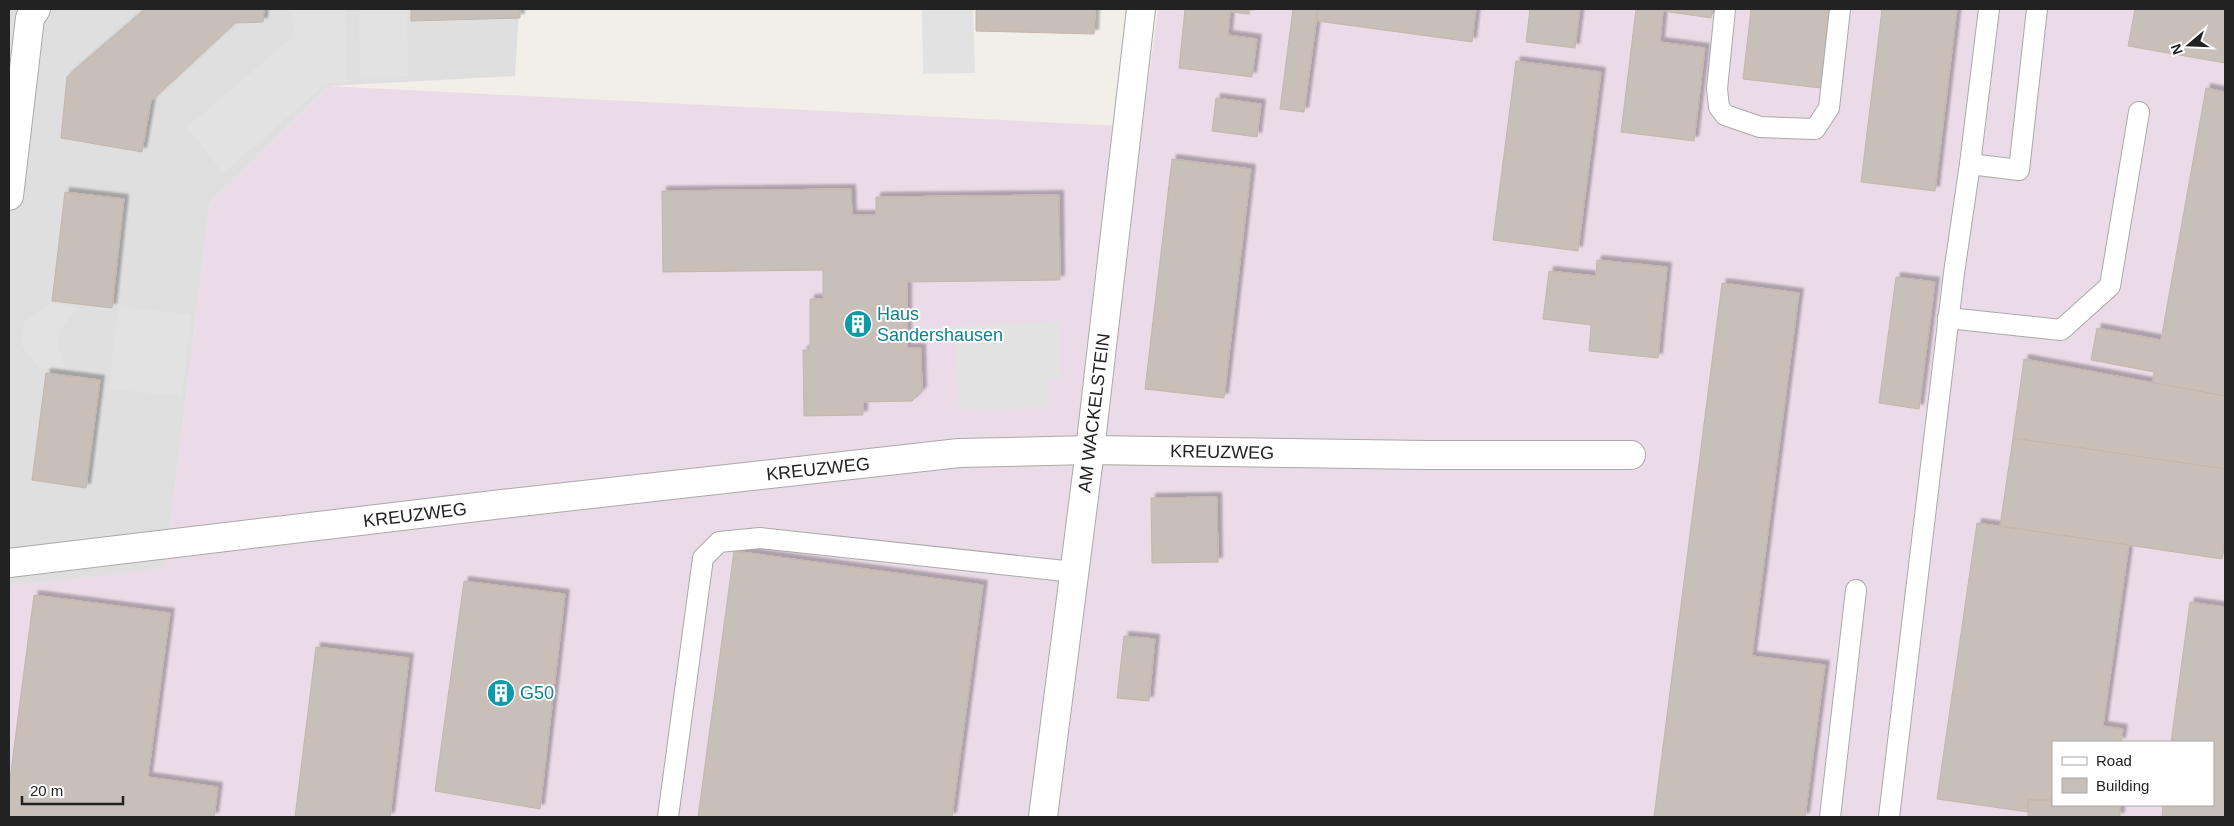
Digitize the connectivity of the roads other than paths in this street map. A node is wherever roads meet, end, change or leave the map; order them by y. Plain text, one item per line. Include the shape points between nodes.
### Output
1 (36, 9) edge
2 (1141, 9) edge
3 (1725, 9) edge
4 (1840, 9) edge
5 (1989, 9) edge
6 (2037, 9) edge
7 (2139, 112) dead end
8 (1970, 164) junction
9 (9, 196) edge
10 (1948, 318) junction
11 (1090, 450) junction
12 (1631, 455) dead end
13 (9, 563) edge
14 (1074, 572) junction
15 (1856, 590) dead end
16 (668, 817) edge
17 (1043, 817) edge
18 (1830, 817) edge
19 (1889, 817) edge

1 - 9 street via 30,18
2 - 11 street, AM WACKELSTEIN
3 - 4 lane via 1717,89 1719,107 1725,115 1760,126 1815,128 1830,108
5 - 8 lane
6 - 8 lane via 2019,170
7 - 10 lane via 2110,286 2061,330
8 - 10 lane
10 - 19 lane
11 - 12 street, KREUZWEG
11 - 13 street, KREUZWEG via 959,453
11 - 14 street, AM WACKELSTEIN
14 - 16 lane via 760,538 719,542 702,558
14 - 17 street, AM WACKELSTEIN
15 - 18 lane

